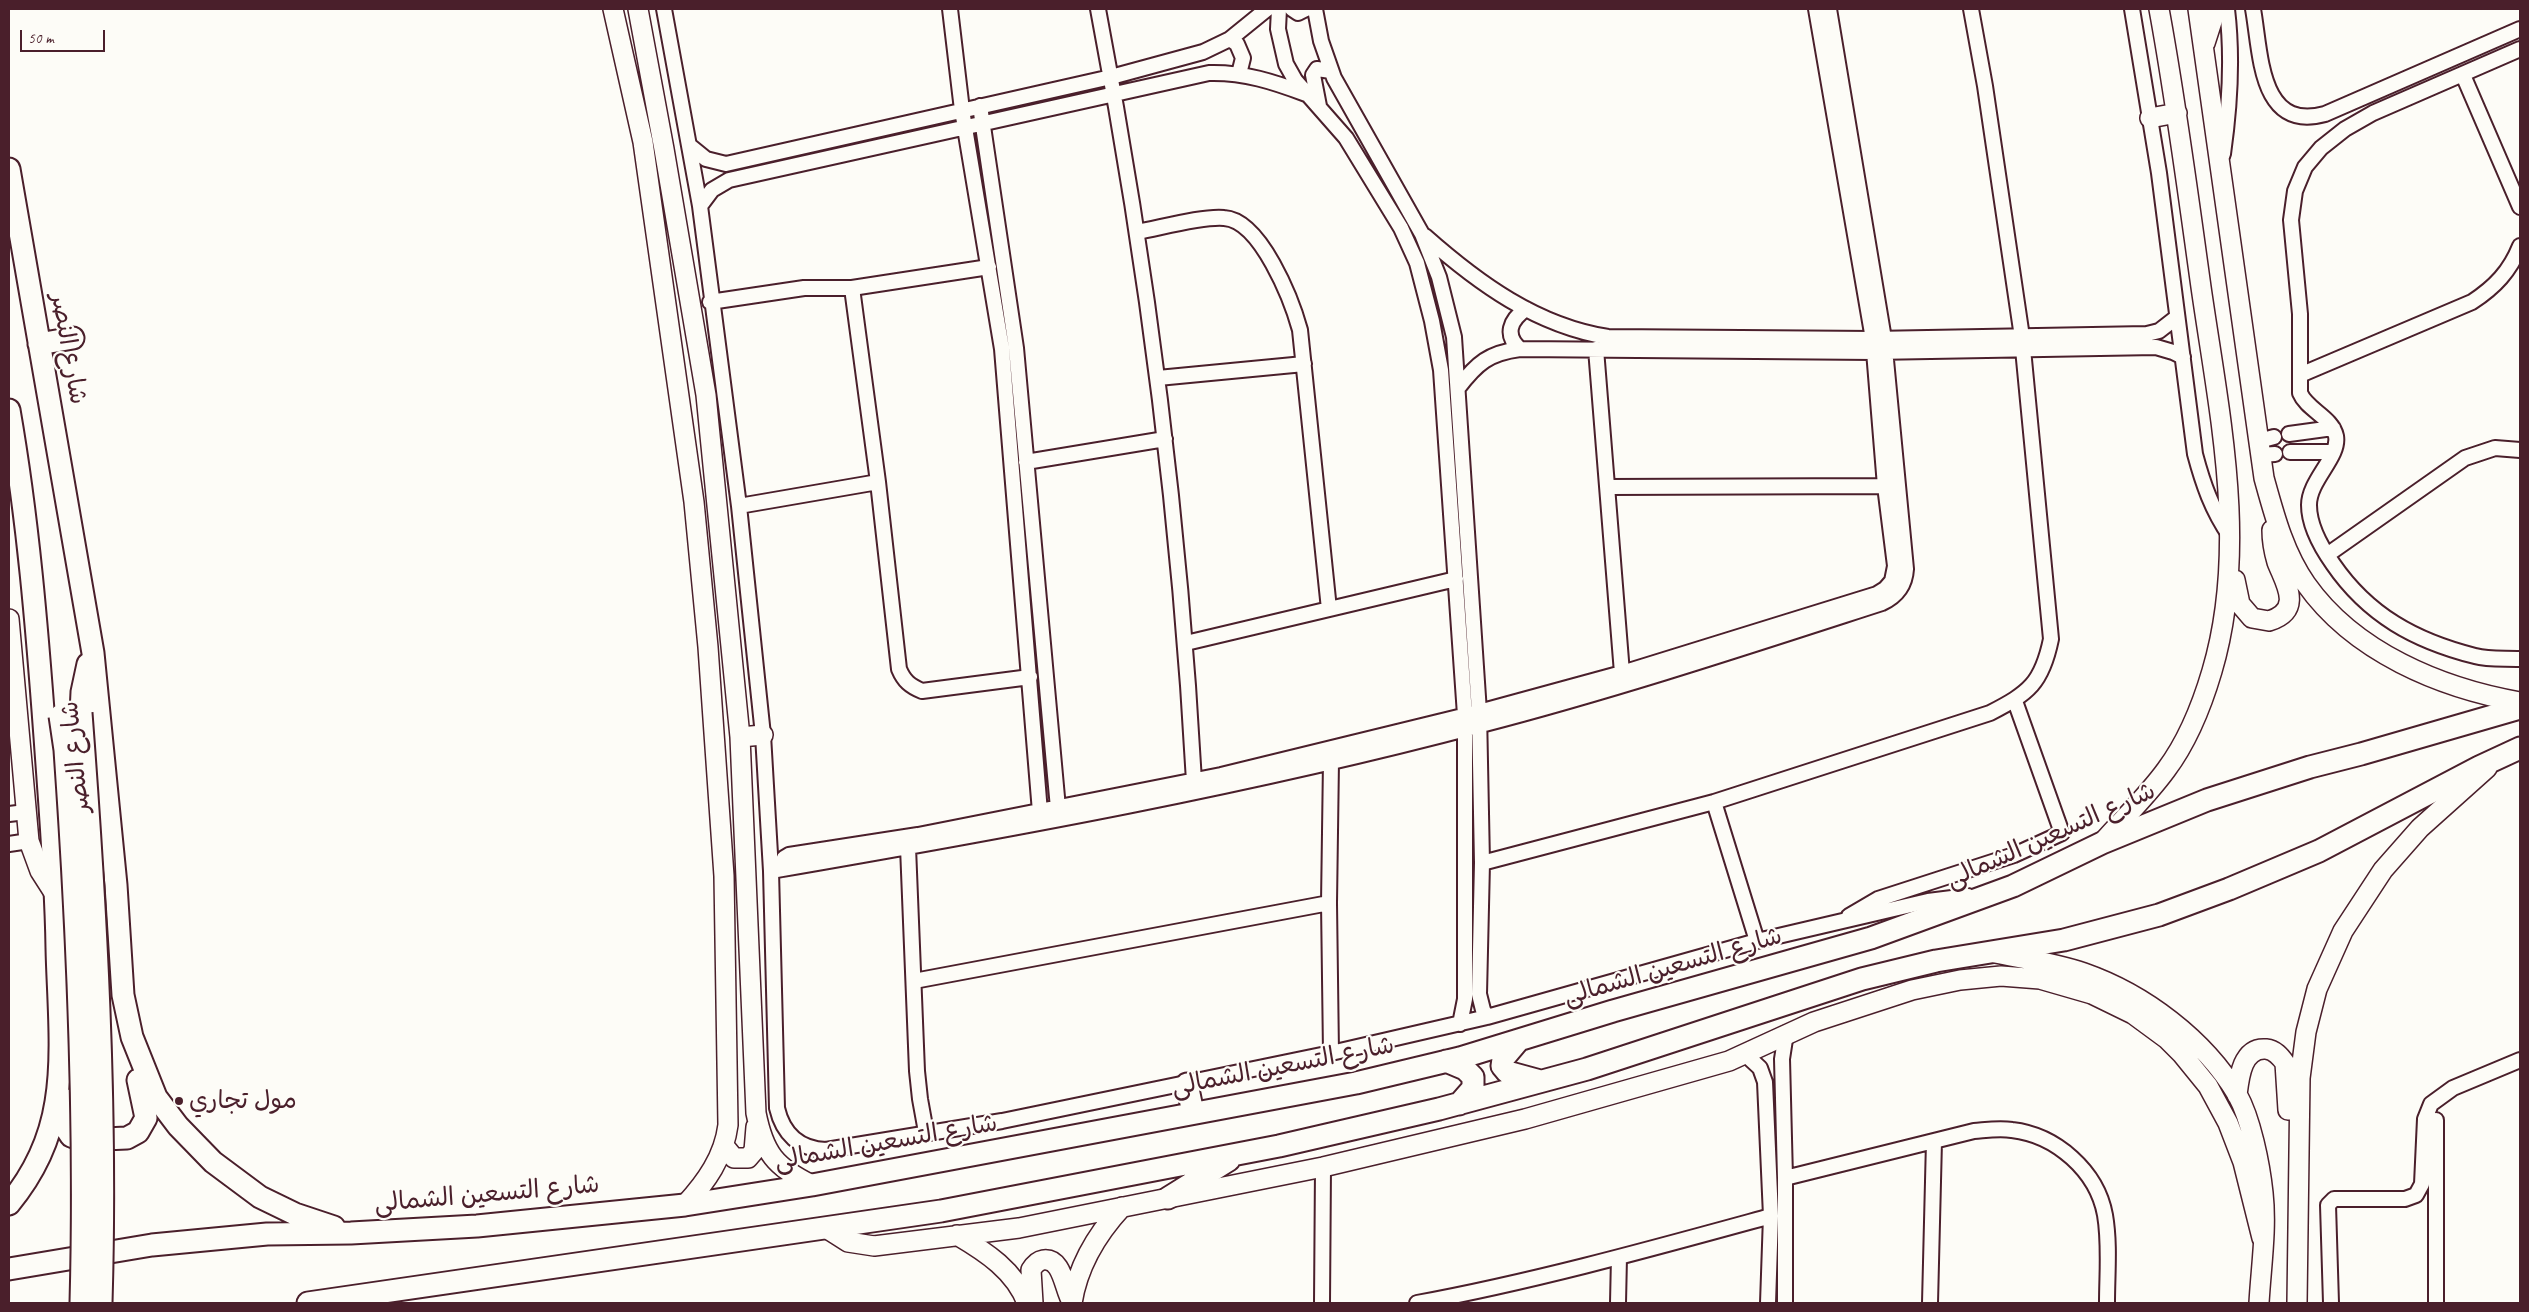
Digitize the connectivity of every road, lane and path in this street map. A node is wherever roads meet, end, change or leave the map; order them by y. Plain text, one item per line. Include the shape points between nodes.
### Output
1 (613, 9) edge
2 (638, 9) edge
3 (664, 9) edge
4 (950, 9) edge
5 (1098, 9) edge
6 (1267, 9) edge
7 (1278, 9) edge
8 (1292, 9) edge
9 (1306, 9) edge
10 (1315, 9) edge
11 (1816, 9) edge
12 (1829, 9) edge
13 (1971, 9) edge
14 (2132, 9) edge
15 (2159, 9) edge
16 (2198, 9) edge
17 (2216, 9) edge
18 (2227, 9) edge
19 (2253, 9) edge
20 (2520, 28) edge
21 (1230, 39) junction
22 (2204, 46) junction
23 (2520, 49) edge
24 (1331, 71) junction
25 (1239, 74) junction
26 (2463, 75) junction
27 (1111, 76) junction
28 (1306, 94) junction
29 (1114, 95) junction
30 (980, 106) junction
31 (1319, 107) junction
32 (962, 110) junction
33 (2177, 113) junction
34 (2150, 118) junction
35 (983, 124) junction
36 (965, 127) junction
37 (690, 146) junction
38 (9, 169) edge
39 (2220, 170) junction
40 (700, 206) junction
41 (2520, 207) edge
42 (1137, 232) junction
43 (1422, 234) junction
44 (2520, 246) edge
45 (989, 267) junction
46 (852, 288) junction
47 (710, 302) junction
48 (1526, 309) junction
49 (2178, 317) junction
50 (73, 338) dead end
51 (2022, 343) junction
52 (39, 344) junction
53 (1879, 345) junction
54 (1520, 349) junction
55 (1596, 349) junction
56 (699, 356) junction
57 (2183, 357) junction
58 (675, 360) junction
59 (1304, 364) junction
60 (2300, 376) junction
61 (1158, 378) junction
62 (1458, 388) junction
63 (706, 394) junction
64 (680, 397) junction
65 (9, 410) edge
66 (2333, 428) junction
67 (2288, 434) dead end
68 (1166, 439) junction
69 (2520, 450) edge
70 (2290, 452) dead end
71 (2333, 452) junction
72 (1026, 462) junction
73 (878, 482) junction
74 (1885, 486) junction
75 (1607, 487) junction
76 (739, 506) junction
77 (2274, 512) junction
78 (2231, 538) junction
79 (2327, 555) junction
80 (2231, 562) junction
81 (1456, 579) junction
82 (1329, 609) junction
83 (9, 619) edge
84 (1186, 643) junction
85 (39, 651) junction
86 (92, 653) junction
87 (2520, 659) edge
88 (1622, 673) junction
89 (1030, 677) junction
90 (2015, 701) junction
91 (2520, 702) edge
92 (2520, 708) edge
93 (1479, 718) junction
94 (1465, 722) junction
95 (763, 735) junction
96 (740, 737) junction
97 (2520, 748) edge
98 (2497, 759) junction
99 (1331, 761) junction
100 (1194, 781) junction
101 (1127, 800) junction
102 (1714, 802) junction
103 (1058, 808) junction
104 (1040, 812) junction
105 (18, 813) edge
106 (29, 841) junction
107 (2102, 843) junction
108 (9, 844) edge
109 (908, 847) junction
110 (1482, 863) junction
111 (776, 870) junction
112 (1990, 895) junction
113 (56, 896) junction
114 (1328, 903) junction
115 (1842, 922) junction
116 (1757, 941) junction
117 (1989, 952) junction
118 (914, 981) junction
119 (1488, 1017) junction
120 (1460, 1024) junction
121 (1786, 1033) junction
122 (1520, 1040) junction
123 (1331, 1053) junction
124 (1746, 1055) junction
125 (2520, 1060) edge
126 (1446, 1062) junction
127 (59, 1066) junction
128 (142, 1067) junction
129 (1541, 1081) junction
130 (1186, 1084) junction
131 (2237, 1095) junction
132 (1459, 1104) junction
133 (756, 1113) junction
134 (1193, 1113) junction
135 (2436, 1120) dead end
136 (926, 1132) junction
137 (1934, 1141) junction
138 (724, 1147) junction
139 (1240, 1153) junction
140 (1323, 1167) junction
141 (2298, 1168) junction
142 (1786, 1178) junction
143 (812, 1185) junction
144 (1168, 1198) junction
145 (9, 1204) edge
146 (685, 1205) junction
147 (1122, 1207) junction
148 (1771, 1216) junction
149 (826, 1228) junction
150 (351, 1233) junction
151 (958, 1236) junction
152 (2262, 1238) junction
153 (1620, 1258) junction
154 (9, 1269) edge
155 (1468, 1298) edge
156 (81, 1303) edge
157 (101, 1303) edge
158 (308, 1303) edge
159 (1027, 1303) edge
160 (1033, 1303) edge
161 (1072, 1303) edge
162 (1322, 1303) edge
163 (1417, 1303) edge
164 (1618, 1303) edge
165 (1768, 1303) edge
166 (1785, 1303) edge
167 (1930, 1303) edge
168 (2107, 1303) edge
169 (2259, 1303) edge
170 (2297, 1303) edge
171 (2331, 1303) edge
172 (2436, 1303) edge

1 - 58 street via 643,142
2 - 56 street
3 - 37 street
4 - 32 street
5 - 27 street
6 - 21 street
7 - 28 street via 1280,47 1295,80
8 - 9 street via 1298,13
10 - 24 street
11 - 53 street
12 - 53 street
13 - 51 street
14 - 34 street
15 - 33 street
16 - 22 street
17 - 22 street
18 - 39 street via 2231,45 2230,108
19 - 20 street via 2268,88 2280,107 2301,117 2325,114
21 - 25 street via 1237,44 1243,58
21 - 27 street via 1203,52
22 - 39 street
23 - 26 street
24 - 31 street via 1318,69 1313,75
24 - 43 street
25 - 28 street
25 - 29 street via 1209,73
26 - 41 street
26 - 60 street via 2373,113 2345,129 2320,148 2306,167 2295,192 2291,220 2300,314
27 - 29 street
27 - 30 street
28 - 31 street
29 - 35 street
29 - 42 street
30 - 32 street
30 - 35 street
31 - 81 street via 1346,138 1401,228 1422,282 1441,370
32 - 36 street
32 - 37 street via 726,164 706,159
33 - 34 street
33 - 78 street via 2217,399
34 - 49 street
35 - 36 street
35 - 72 street via 1016,348
36 - 40 street via 729,180 712,190
36 - 45 street
37 - 40 street
38 - 52 main road, شارع النصر
39 - 77 street via 2267,447
40 - 47 street
42 - 59 street via 1212,219 1237,221 1262,247 1285,287 1300,330
42 - 61 street
43 - 48 street via 1472,275
43 - 62 street via 1447,306 1454,338
44 - 60 street via 2513,264 2493,288 2472,302
45 - 46 street
45 - 89 street via 1002,349
46 - 47 street via 804,288
46 - 73 street
47 - 76 street
48 - 53 street via 1573,330 1608,337
48 - 54 street via 1516,316 1511,325 1510,335
49 - 51 street via 2159,331 2147,334
49 - 57 street
50 - 52 main road
51 - 53 street
51 - 57 street via 2156,347
51 - 90 street via 2051,639 2046,664 2032,686
52 - 86 main road, شارع النصر
53 - 55 street via 1636,351
53 - 74 street
53 - 93 street via 1906,569 1903,585 1894,596 1882,603 1677,670
54 - 55 street
54 - 62 street via 1486,359 1473,368
55 - 75 street
56 - 58 street via 691,362
56 - 63 street
57 - 78 street via 2195,454 2203,486
58 - 64 street
59 - 61 street
59 - 82 street
60 - 66 street via 2303,399
61 - 68 street
62 - 93 street
63 - 64 street via 695,389
63 - 96 street
64 - 138 street via 708,647 724,876 728,1113
65 - 85 main road, شارع النصر via 22,489
66 - 67 street
66 - 71 street via 2337,442
68 - 72 street
68 - 84 street
69 - 79 street via 2495,448 2465,458
70 - 71 street
71 - 79 street via 2311,491 2309,503 2310,519
72 - 103 street
73 - 76 street
73 - 89 street via 899,669 903,679 911,687 933,691
74 - 75 street
74 - 88 street via 1895,566 1892,581 1886,589
75 - 88 street
76 - 95 street
77 - 80 street via 2274,546 2290,594 2288,606 2280,616 2263,621 2247,614 2240,604
77 - 91 street via 2285,546 2306,584 2335,618 2367,644 2410,667 2450,683
78 - 80 street
79 - 87 street via 2349,587 2377,613 2415,636 2476,657
80 - 107 street via 2226,609 2212,672 2182,744 2166,770
81 - 82 street
81 - 94 street
82 - 84 street
83 - 105 street
84 - 100 street
85 - 113 main road, شارع النصر
85 - 156 main road, bridge via 60,716 68,779 80,1001
86 - 128 main road, شارع النصر via 116,885 123,995
86 - 157 main road, bridge via 83,682 81,712 99,1003
88 - 93 street
89 - 104 street
90 - 102 street via 1990,713
90 - 115 street via 2062,833 2014,856 1878,899
92 - 107 main road, شارع التسعين الشمالى via 2236,790
93 - 94 street
93 - 110 street
94 - 99 street
94 - 100 street
94 - 120 street via 1465,998
95 - 96 street
95 - 111 street
96 - 133 street
97 - 98 main road
98 - 117 main road via 2319,851 2194,903 2094,933
98 - 141 street via 2407,841 2383,870 2333,950 2311,1009 2302,1055
99 - 101 street via 1214,789
99 - 114 street
100 - 101 street
101 - 103 street
101 - 109 street
102 - 110 street
102 - 116 street
103 - 104 street
104 - 111 street via 789,855
105 - 106 street
106 - 108 street
106 - 113 street via 40,871
107 - 112 main road, شارع التسعين الشمالى
109 - 111 street
109 - 118 street
110 - 119 street via 1479,994
111 - 136 street via 777,1108 780,1120 789,1135 814,1150
112 - 115 street via 1936,900
112 - 122 main road, شارع التسعين الشمالى via 1842,947
113 - 127 main road, شارع النصر
114 - 118 street
114 - 123 street
115 - 116 street
116 - 119 street
117 - 129 main road via 1862,979 1692,1036
117 - 131 street via 2062,967 2130,994 2188,1037
118 - 136 street via 917,1070
119 - 120 street
120 - 123 street
121 - 124 street
121 - 142 street via 1782,1058
121 - 152 street via 1864,1004 1960,980 2020,977 2060,983 2092,994 2151,1026 2182,1054 2208,1086 2236,1142
122 - 126 main road, شارع التسعين الشمالى
122 - 129 main road via 1503,1059 1504,1069
123 - 130 street
124 - 140 street via 1525,1120
124 - 148 street via 1760,1068 1765,1082
125 - 171 street via 2453,1088 2431,1104 2425,1119 2422,1184 2416,1195 2405,1199 2330,1201
126 - 132 main road via 1465,1069 1473,1077 1474,1088
126 - 134 main road, شارع التسعين الشمالى via 1356,1083
127 - 128 main road via 65,1080 65,1127 71,1136 86,1141 127,1138 142,1128 146,1112 138,1088
127 - 145 main road, شارع النصر via 48,1136 34,1168
128 - 150 main road, شارع النصر via 165,1110 225,1172 280,1207
129 - 132 main road
130 - 134 main road
130 - 136 street via 1002,1121
131 - 141 street via 2242,1068 2251,1053 2266,1049 2282,1058 2286,1069 2290,1140
131 - 152 street via 2259,1168 2264,1213
132 - 139 main road
133 - 138 street via 752,1155 738,1160
133 - 143 street via 766,1150 784,1170
134 - 143 main road, شارع التسعين الشمالى
135 - 172 street
137 - 142 street
137 - 167 street
137 - 168 street via 1974,1131 2014,1130 2045,1139 2066,1152 2083,1169 2096,1190 2104,1213
138 - 146 street via 702,1187
139 - 144 main road
139 - 149 main road via 941,1211
140 - 144 street
140 - 162 street
141 - 170 street
142 - 166 street
143 - 146 main road, شارع التسعين الشمالى
144 - 147 street
146 - 150 main road, شارع التسعين الشمالى via 477,1226
147 - 151 street via 1019,1228
147 - 161 street via 1092,1246 1079,1273
148 - 153 street
148 - 165 street
149 - 151 street via 848,1242 868,1246
149 - 158 main road
150 - 154 main road, شارع التسعين الشمالى via 267,1234 177,1242
151 - 159 street via 1006,1270
152 - 169 street
153 - 155 street
153 - 164 street
155 - 163 street
160 - 161 street via 1030,1270 1045,1260 1059,1268

